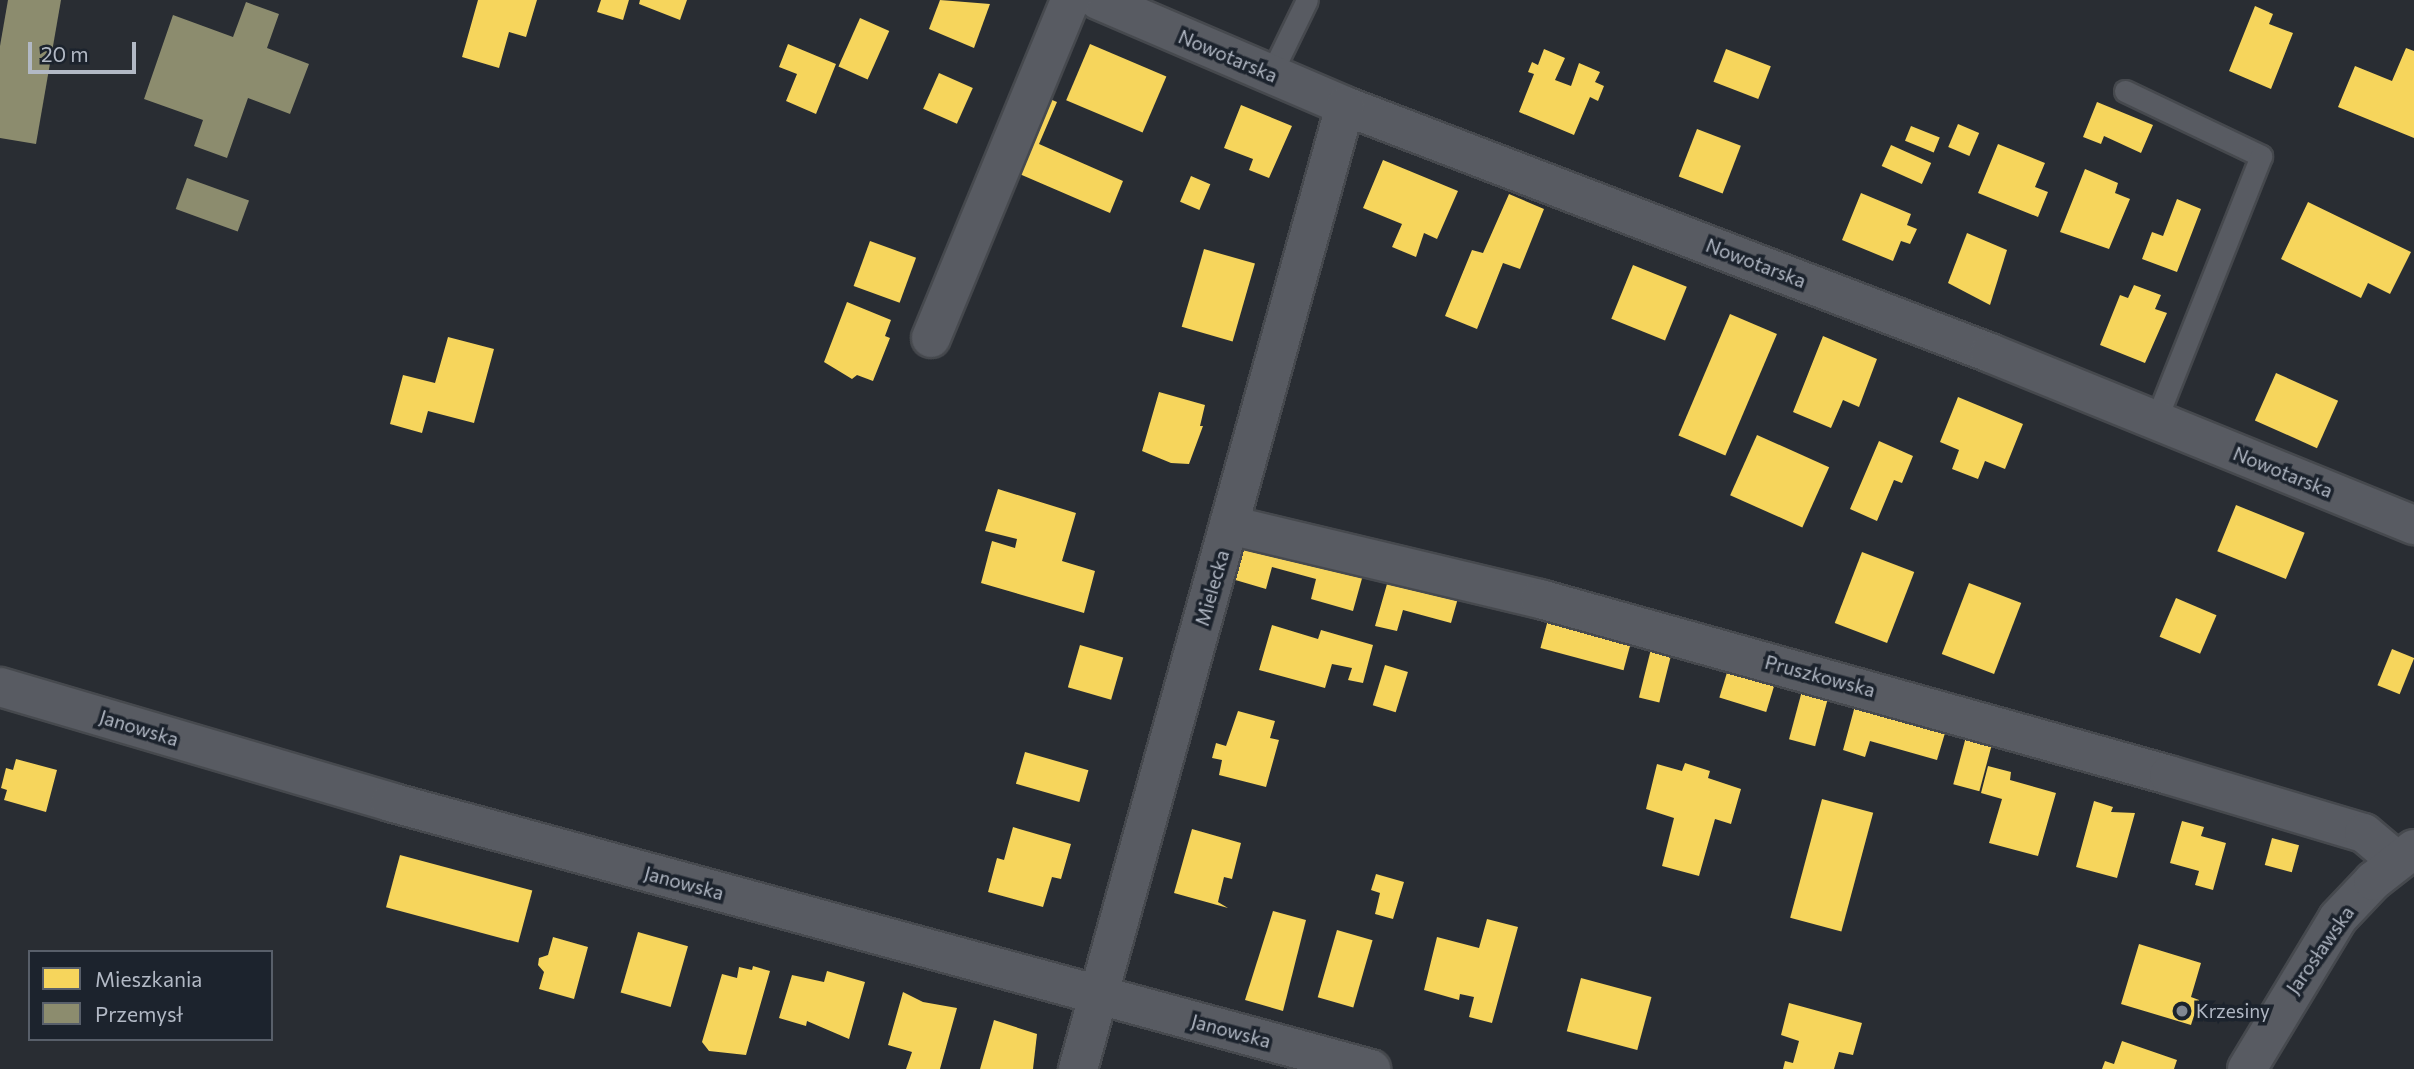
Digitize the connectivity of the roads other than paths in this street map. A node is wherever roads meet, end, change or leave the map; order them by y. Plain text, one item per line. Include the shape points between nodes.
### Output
1 (1070, 0) edge
2 (1098, 0) edge
3 (1307, 0) edge
4 (1271, 74) junction
5 (2125, 91) dead end
6 (1345, 106) junction
7 (930, 338) dead end
8 (2156, 420) junction
9 (1229, 525) junction
10 (2414, 525) edge
11 (0, 687) edge
12 (2405, 855) edge
13 (1098, 996) junction
14 (1078, 1069) edge
15 (1371, 1069) edge
16 (2247, 1069) edge

1 - 7 street
2 - 4 street, Nowotarska
3 - 4 lane
4 - 6 street, Nowotarska
5 - 8 lane via 2261,156
6 - 8 street, Nowotarska
6 - 9 street, Mielecka
8 - 10 street, Nowotarska
9 - 12 street, Pruszkowska via 1540,599 2155,771 2364,833
9 - 13 street, Mielecka
11 - 13 street, Janowska via 390,803
12 - 16 street, Jarosławska via 2338,918
13 - 14 street, Mielecka
13 - 15 street, Janowska

